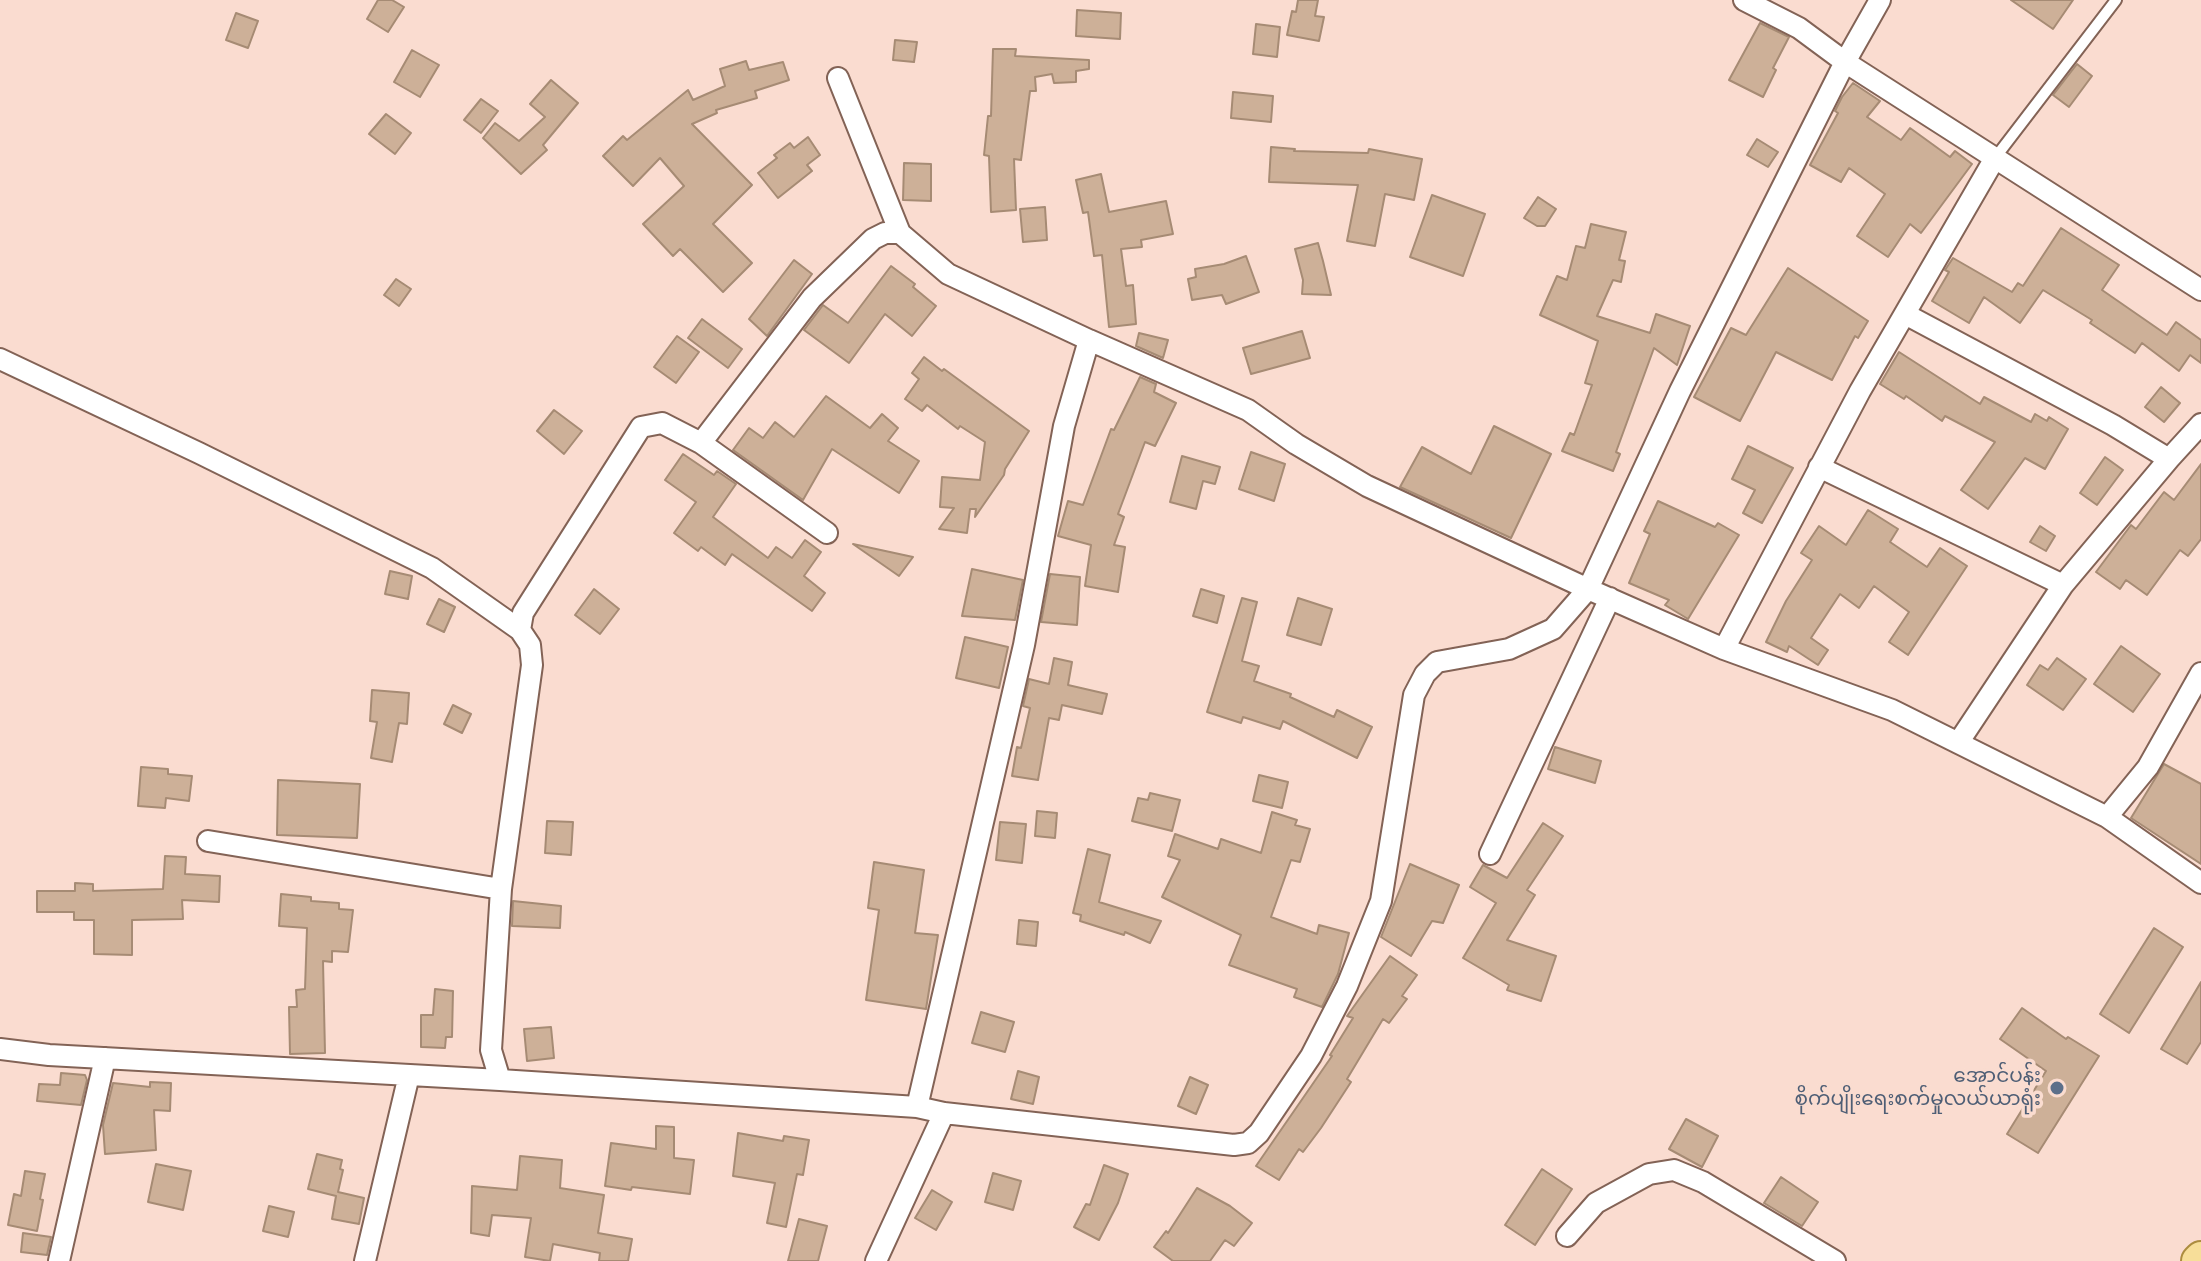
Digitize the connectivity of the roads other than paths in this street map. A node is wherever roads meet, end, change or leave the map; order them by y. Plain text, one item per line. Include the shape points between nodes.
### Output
1 (1744, 0) edge
2 (1880, 0) edge
3 (2116, 0) edge
4 (1845, 62) junction
5 (838, 78) dead end
6 (1995, 158) junction
7 (900, 233) junction
8 (2201, 290) edge
9 (1905, 314) junction
10 (1089, 340) junction
11 (0, 359) edge
12 (2201, 424) edge
13 (701, 443) junction
14 (2169, 459) junction
15 (1819, 467) junction
16 (827, 533) dead end
17 (2063, 585) junction
18 (1588, 589) junction
19 (1610, 598) junction
20 (520, 630) junction
21 (1724, 649) junction
22 (2201, 673) edge
23 (1958, 743) junction
24 (2107, 817) junction
25 (208, 841) dead end
26 (1490, 854) dead end
27 (2201, 883) edge
28 (501, 889) junction
29 (0, 1049) edge
30 (105, 1058) junction
31 (409, 1075) junction
32 (500, 1080) junction
33 (917, 1107) junction
34 (944, 1113) junction
35 (1567, 1236) dead end
36 (59, 1261) edge
37 (365, 1261) edge
38 (876, 1261) edge
39 (1835, 1261) edge

1 - 4 street via 1799,28
2 - 4 street
3 - 6 lane
4 - 6 street
4 - 18 street via 1680,391
5 - 7 street
6 - 8 street
6 - 9 street
7 - 10 street via 948,274
7 - 13 street via 873,239 812,298
9 - 14 street
9 - 15 street
10 - 18 street via 1248,410 1367,486
10 - 33 street via 1064,426 1024,645
11 - 20 street via 432,568
12 - 14 street
13 - 16 street
13 - 20 street via 662,423 641,427 523,613
14 - 17 street
15 - 17 street
15 - 21 street
17 - 23 street
18 - 19 street
18 - 34 street via 1553,629 1509,649 1437,662 1425,674 1414,695 1381,901 1311,1056 1248,1143
19 - 21 street
19 - 26 street
20 - 28 street via 530,645 532,665
21 - 23 street via 1892,710
22 - 24 street via 2148,767
23 - 24 street
24 - 27 street
25 - 28 street
28 - 32 street via 491,1050
29 - 30 street
30 - 31 street
30 - 36 street
31 - 32 street
31 - 37 street
32 - 33 street
33 - 34 street
34 - 38 street
35 - 39 street via 1596,1203 1649,1174 1674,1170

